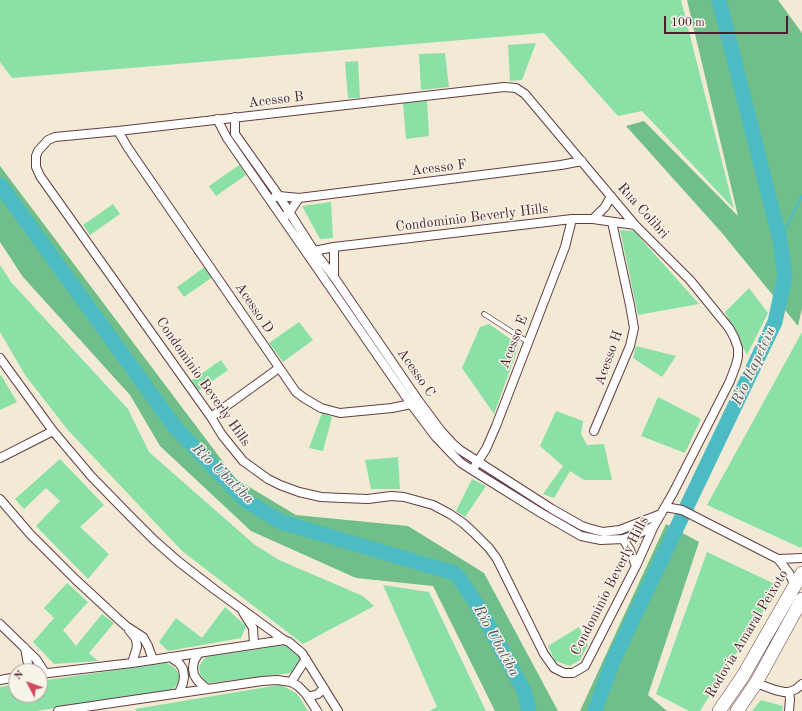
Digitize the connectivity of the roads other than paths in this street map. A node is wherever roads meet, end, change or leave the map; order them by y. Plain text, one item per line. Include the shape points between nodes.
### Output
1 (525, 94) joint
2 (235, 117) junction
3 (217, 119) junction
4 (118, 131) junction
5 (231, 136) junction
6 (36, 156) joint
7 (582, 161) junction
8 (611, 196) junction
9 (275, 198) junction
10 (299, 198) junction
11 (286, 215) junction
12 (572, 219) junction
13 (592, 219) junction
14 (612, 222) junction
15 (635, 225) junction
16 (334, 247) junction
17 (311, 253) junction
18 (334, 277) junction
19 (484, 314) dead end
20 (528, 342) junction
21 (738, 348) joint
22 (0, 359) edge
23 (279, 368) junction
24 (415, 402) junction
25 (211, 417) junction
26 (53, 431) junction
27 (594, 431) dead end
28 (0, 458) edge
29 (479, 462) junction
30 (472, 470) junction
31 (673, 493) junction
32 (0, 498) edge
33 (663, 510) junction
34 (683, 510) junction
35 (654, 526) junction
36 (623, 539) junction
37 (802, 558) edge
38 (778, 559) junction
39 (636, 566) junction
40 (802, 572) edge
41 (795, 586) junction
42 (802, 599) edge
43 (242, 609) junction
44 (0, 624) edge
45 (126, 626) junction
46 (284, 640) junction
47 (254, 644) junction
48 (25, 648) junction
49 (199, 653) junction
50 (170, 657) junction
51 (306, 659) junction
52 (153, 660) junction
53 (28, 663) edge
54 (38, 663) edge
55 (132, 663) junction
56 (48, 673) edge
57 (291, 682) junction
58 (756, 684) junction
59 (802, 684) edge
60 (324, 688) junction
61 (208, 689) junction
62 (789, 692) junction
63 (179, 693) junction
64 (308, 697) junction
65 (58, 711) edge
66 (318, 711) edge
67 (338, 711) edge
68 (719, 711) edge
69 (737, 711) edge
70 (789, 711) edge

1 - 2 street, Acesso B via 516,88 504,86
1 - 7 street, Rua Colibri
2 - 3 street, Acesso B
2 - 5 street
3 - 4 street, Acesso B
3 - 5 street, Acesso C
4 - 6 street, Acesso B via 55,137 44,144
4 - 23 street, Acesso D
5 - 9 street, Acesso C
6 - 25 street, Condominio Beverly Hills via 36,167 40,176
7 - 8 street, Rua Colibri
7 - 10 street, Acesso F
8 - 13 street via 605,207
8 - 15 street, Rua Colibri
9 - 10 street, Acesso F
9 - 11 street, Acesso C
10 - 11 street
11 - 17 street, Acesso C
12 - 13 street, Condominio Beverly Hills
12 - 16 street, Condominio Beverly Hills
12 - 20 street, Acesso E
13 - 14 street, Condominio Beverly Hills
14 - 15 street, Condominio Beverly Hills
14 - 27 street, Acesso H via 634,328 630,346
15 - 21 street, Rua Colibri via 690,280 729,328
16 - 17 street, Condominio Beverly Hills
16 - 18 street
17 - 18 street, Acesso C
17 - 24 street, Acesso C
18 - 24 street, Acesso C
19 - 20 lane
20 - 29 street, Acesso E via 496,426
21 - 31 street, Condominio Beverly Hills via 738,357 730,380
22 - 26 street
23 - 24 street, Acesso D via 296,392 327,410 340,413 392,408
23 - 25 street
24 - 29 street, Acesso C via 446,437
24 - 30 street, Acesso C via 443,446
25 - 39 street, Condominio Beverly Hills via 243,461 280,485 321,497 404,497 433,505 463,523 497,559 544,654 554,668 564,673 573,673 585,666
26 - 28 street
26 - 43 street via 91,476 154,540 214,590
29 - 30 street, Acesso E
29 - 33 street, Acesso C via 552,509 593,530 620,530
30 - 36 street, Acesso C via 582,536 601,540
31 - 33 street, Condominio Beverly Hills
31 - 34 street
32 - 45 street via 30,534
33 - 34 street
33 - 35 street, Condominio Beverly Hills
34 - 38 street
35 - 36 street, Acesso C
35 - 39 street, Condominio Beverly Hills
36 - 39 street
37 - 38 street
38 - 41 street
40 - 41 highway, Rodovia Amaral Peixoto
41 - 68 highway, Rodovia Amaral Peixoto via 743,676
42 - 58 highway, Rodovia Amaral Peixoto
43 - 46 street
43 - 47 street via 253,628
44 - 48 street
45 - 52 street via 143,637
45 - 55 street via 136,639 137,647
46 - 47 street
46 - 51 street via 295,646
47 - 49 street
48 - 53 street
48 - 54 street
49 - 50 street
49 - 61 street via 194,661 194,675
50 - 52 street
50 - 63 street via 183,669 183,683
51 - 57 street
51 - 60 street
52 - 55 street
55 - 56 street
57 - 61 street via 262,681
57 - 64 street
58 - 62 street
58 - 69 highway, Rodovia Amaral Peixoto
59 - 62 street
60 - 64 street via 318,694
60 - 67 street
61 - 63 street
62 - 70 street
63 - 65 street
64 - 66 street

